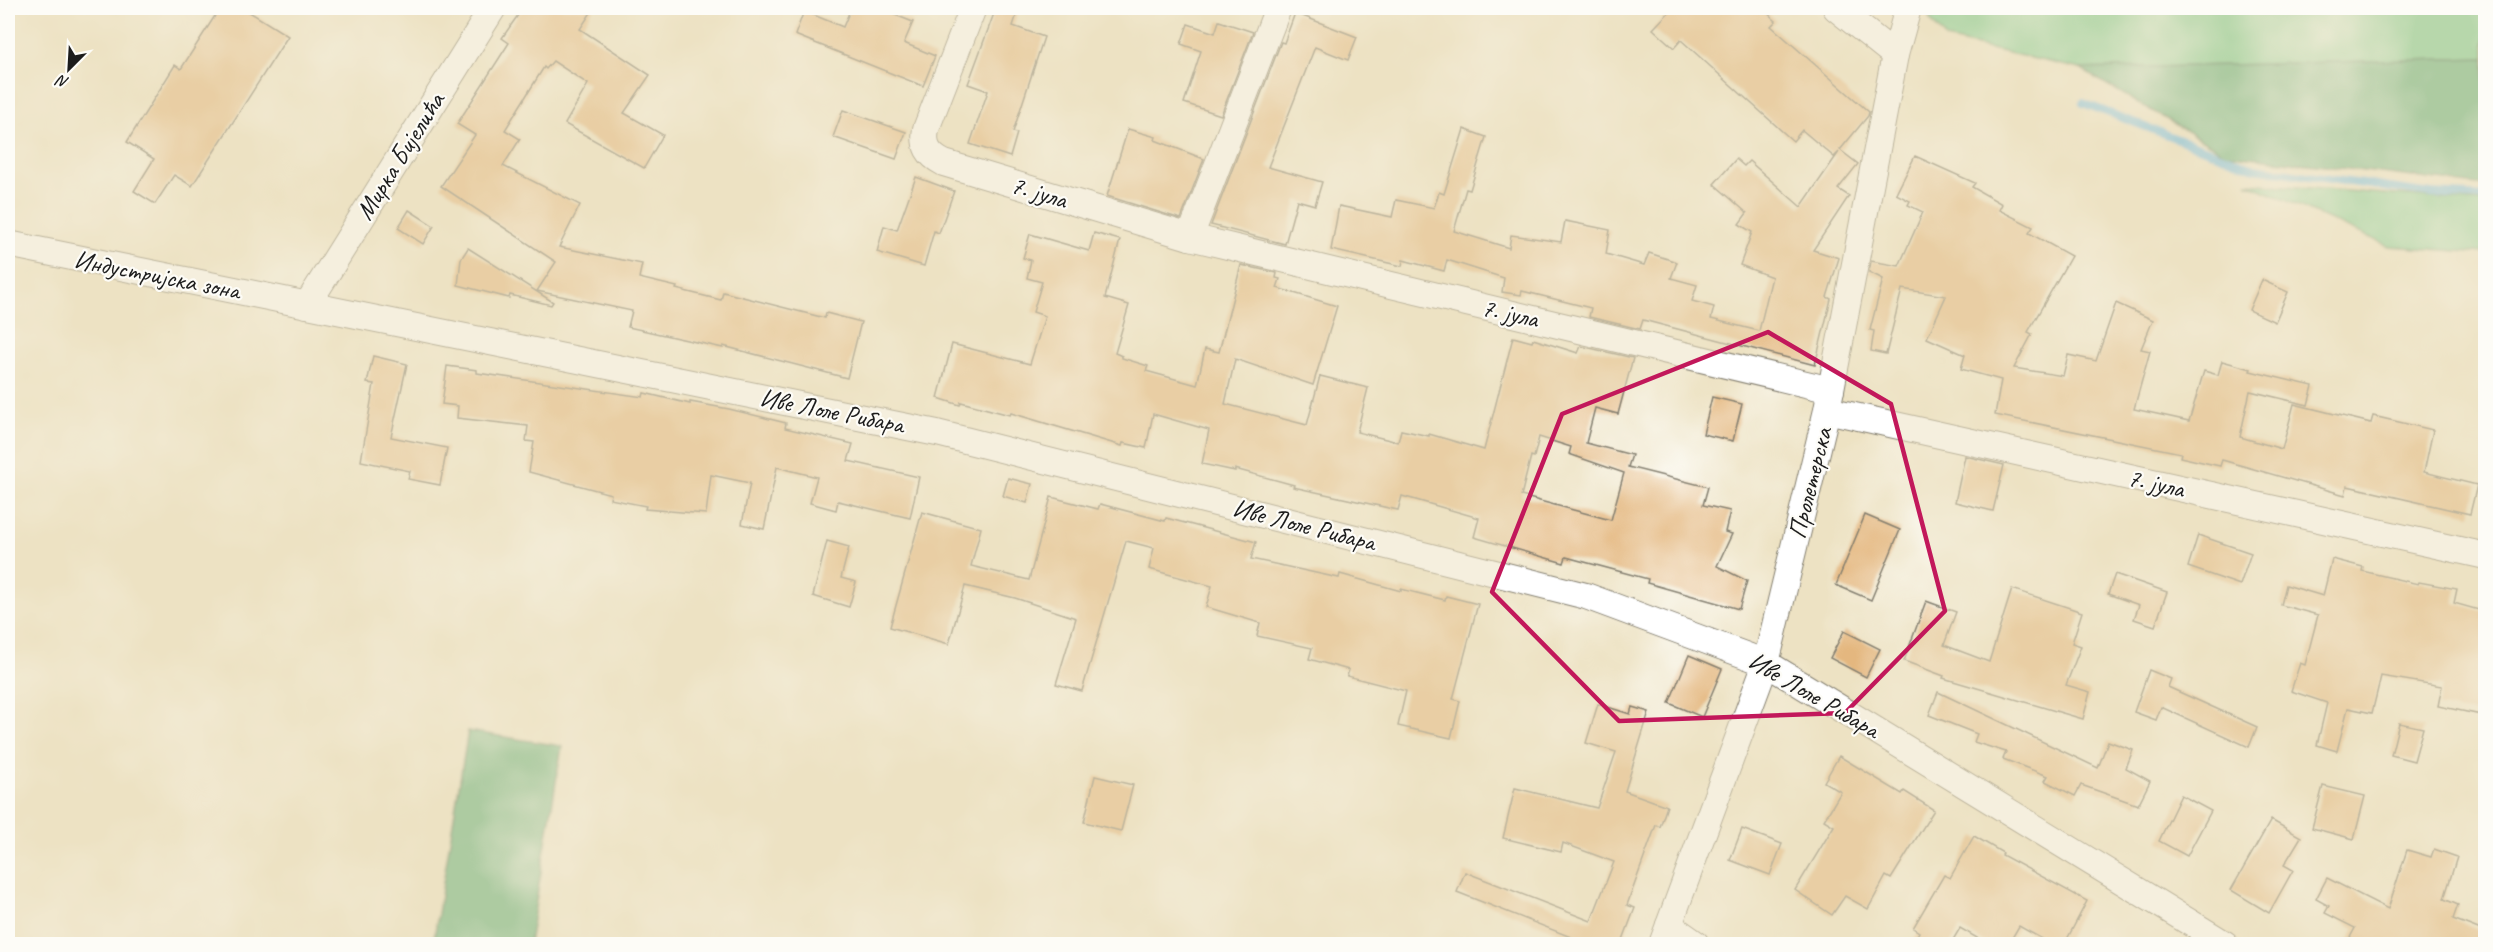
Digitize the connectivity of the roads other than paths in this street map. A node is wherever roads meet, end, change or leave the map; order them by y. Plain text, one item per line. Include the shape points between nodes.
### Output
1 (494, 8) edge
2 (973, 8) edge
3 (1278, 8) edge
4 (1836, 8) edge
5 (1908, 8) edge
6 (1895, 56) junction
7 (1190, 237) junction
8 (8, 244) edge
9 (307, 305) junction
10 (1829, 400) junction
11 (2486, 556) edge
12 (1766, 663) junction
13 (1666, 935) edge
14 (1695, 945) edge
15 (2226, 945) edge

1 - 9 street, Мирка Бијелића
2 - 7 street, 7. јула via 926,129 927,150 934,158
3 - 7 street
4 - 6 street
5 - 6 street, Пролетерска
6 - 10 street, Пролетерска
7 - 10 street, 7. јула
8 - 9 street, Индустријска зона
9 - 12 street, Иве Лоле Рибара via 937,433 1586,596
10 - 11 street, 7. јула
10 - 12 street, Пролетерска
12 - 13 street, Пролетерска
12 - 15 street, Иве Лоле Рибара
13 - 14 street

